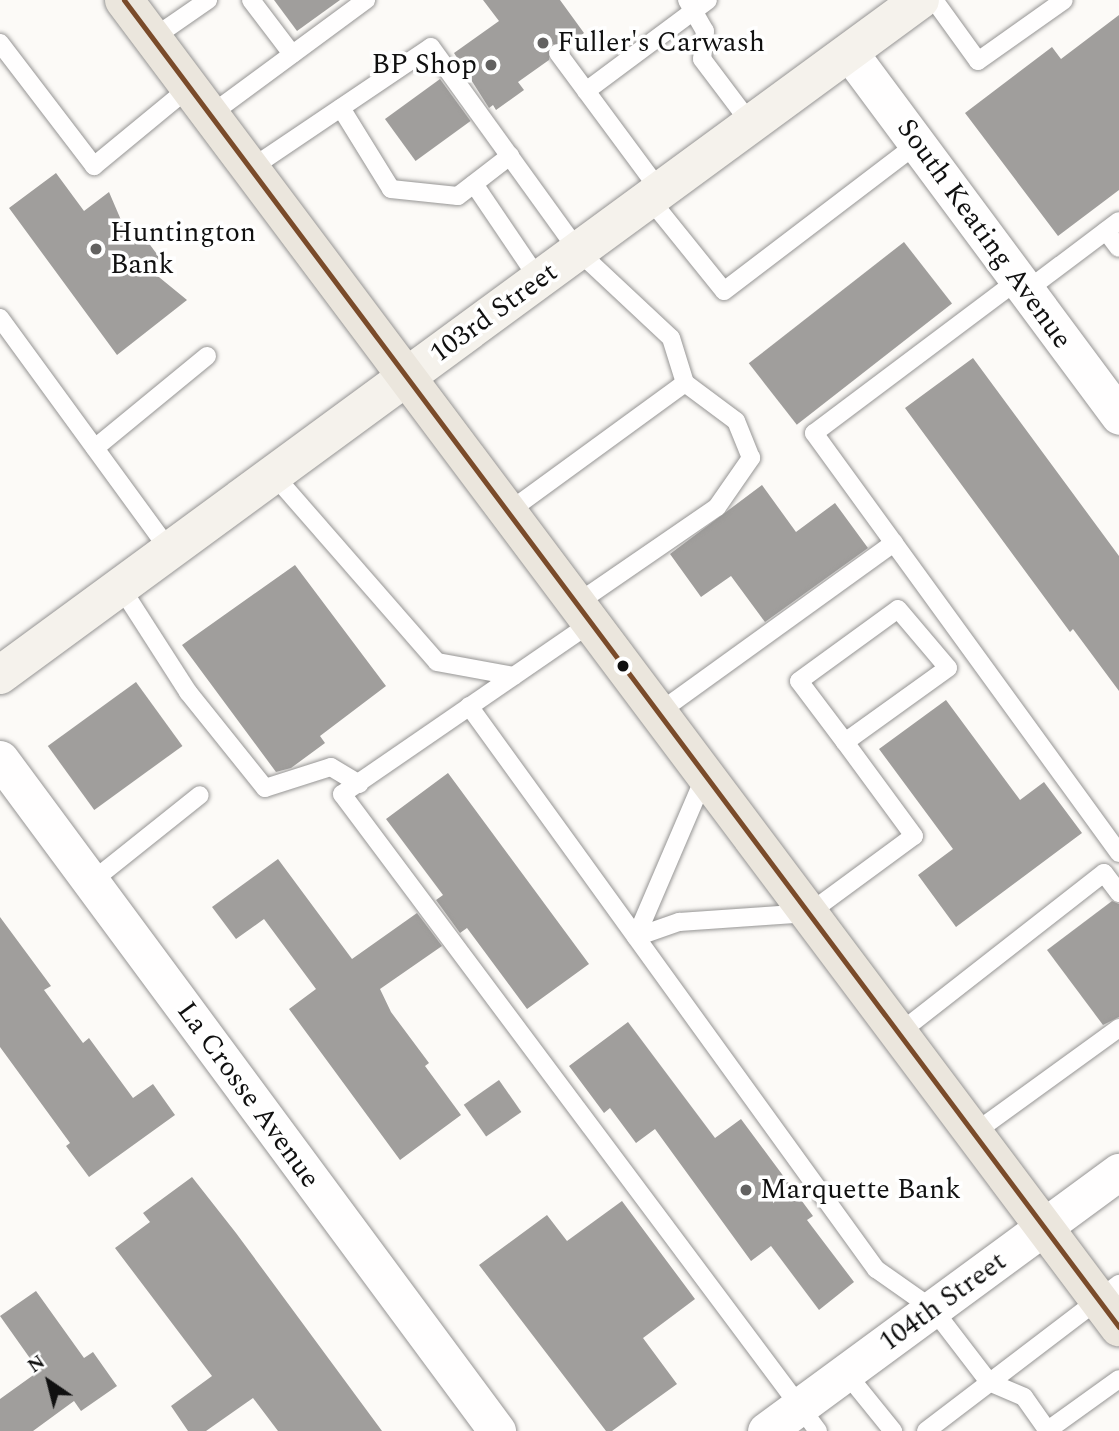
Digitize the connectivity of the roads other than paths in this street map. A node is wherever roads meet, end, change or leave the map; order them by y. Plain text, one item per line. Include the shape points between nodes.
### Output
1 (124, 0) edge
2 (208, 0) edge
3 (251, 0) edge
4 (366, 0) edge
5 (920, 0) edge
6 (934, 0) edge
7 (1064, 0) edge
8 (696, 3) edge
9 (153, 38) junction
10 (0, 43) edge
11 (849, 52) junction
12 (558, 53) dead end
13 (292, 54) junction
14 (586, 91) junction
15 (200, 101) junction
16 (341, 108) junction
17 (751, 124) junction
18 (917, 144) junction
19 (510, 156) junction
20 (250, 169) junction
21 (474, 184) junction
22 (654, 195) junction
23 (1112, 226) edge
24 (1119, 248) edge
25 (578, 251) junction
26 (539, 279) junction
27 (1022, 286) junction
28 (0, 318) edge
29 (207, 356) dead end
30 (406, 377) junction
31 (685, 383) junction
32 (1119, 416) edge
33 (95, 448) junction
34 (273, 474) junction
35 (508, 512) junction
36 (894, 543) junction
37 (169, 550) junction
38 (120, 586) junction
39 (584, 613) junction
40 (972, 650) junction
41 (948, 668) junction
42 (0, 675) edge
43 (514, 676) junction
44 (468, 706) junction
45 (658, 713) junction
46 (845, 742) junction
47 (0, 759) edge
48 (705, 776) junction
49 (359, 784) junction
50 (200, 795) dead end
51 (1119, 853) edge
52 (91, 882) junction
53 (1119, 893) edge
54 (809, 912) junction
55 (636, 937) junction
56 (1119, 1028) edge
57 (899, 1033) junction
58 (974, 1133) junction
59 (1119, 1172) edge
60 (1044, 1227) junction
61 (1112, 1303) edge
62 (933, 1309) junction
63 (846, 1373) junction
64 (1119, 1379) edge
65 (989, 1382) junction
66 (809, 1419) edge
67 (497, 1431) edge
68 (766, 1431) edge
69 (893, 1431) edge
70 (926, 1431) edge
71 (1048, 1431) edge

1 - 9 main road
2 - 9 lane
3 - 13 lane
4 - 13 lane
5 - 11 main road, 103rd Street
6 - 7 lane via 978,61
8 - 14 lane
8 - 17 lane via 705,31 702,59
9 - 15 main road
10 - 15 lane via 94,166
11 - 17 main road, 103rd Street
11 - 18 street, South Keating Avenue
12 - 14 lane
13 - 15 lane
14 - 22 lane
15 - 20 main road
16 - 19 lane via 431,47
16 - 20 lane
16 - 21 lane via 391,189 458,196
17 - 22 main road, 103rd Street
18 - 22 lane via 724,291
18 - 27 street, South Keating Avenue
19 - 21 lane
19 - 25 lane
20 - 30 main road
21 - 26 lane
22 - 25 main road, 103rd Street
23 - 24 lane
23 - 27 lane
25 - 26 main road, 103rd Street
25 - 31 lane via 671,338
26 - 30 main road, 103rd Street
27 - 32 street, South Keating Avenue
27 - 36 lane via 814,433
28 - 33 lane
29 - 33 lane
30 - 34 main road, 103rd Street
30 - 35 main road
31 - 35 lane
31 - 39 lane via 736,421 751,458 717,507
33 - 37 lane
34 - 37 main road, 103rd Street
34 - 43 lane via 437,662
35 - 39 main road
36 - 40 lane
36 - 45 lane
37 - 38 main road, 103rd Street
38 - 42 main road, 103rd Street
38 - 49 lane via 188,692 265,788 331,767
39 - 43 lane
39 - 45 main road
40 - 41 lane
40 - 51 lane
41 - 46 lane
41 - 46 lane via 898,609 799,681
43 - 44 lane
44 - 49 lane
44 - 55 lane
45 - 48 main road
46 - 54 lane via 914,836
47 - 52 street, La Crosse Avenue
48 - 54 main road
48 - 55 lane
49 - 66 lane via 342,794
50 - 52 lane
52 - 67 street, La Crosse Avenue
53 - 57 lane via 1104,873
54 - 55 lane via 679,922
54 - 57 main road
55 - 62 lane via 876,1269
56 - 58 lane
57 - 58 main road
58 - 60 main road
59 - 60 street, 104th Street
60 - 61 main road
60 - 62 street, 104th Street
61 - 65 lane
62 - 63 street, 104th Street
62 - 65 lane
63 - 66 street, 104th Street
63 - 69 lane
64 - 71 lane
65 - 70 lane
65 - 71 lane via 1024,1397
66 - 68 street, 104th Street

